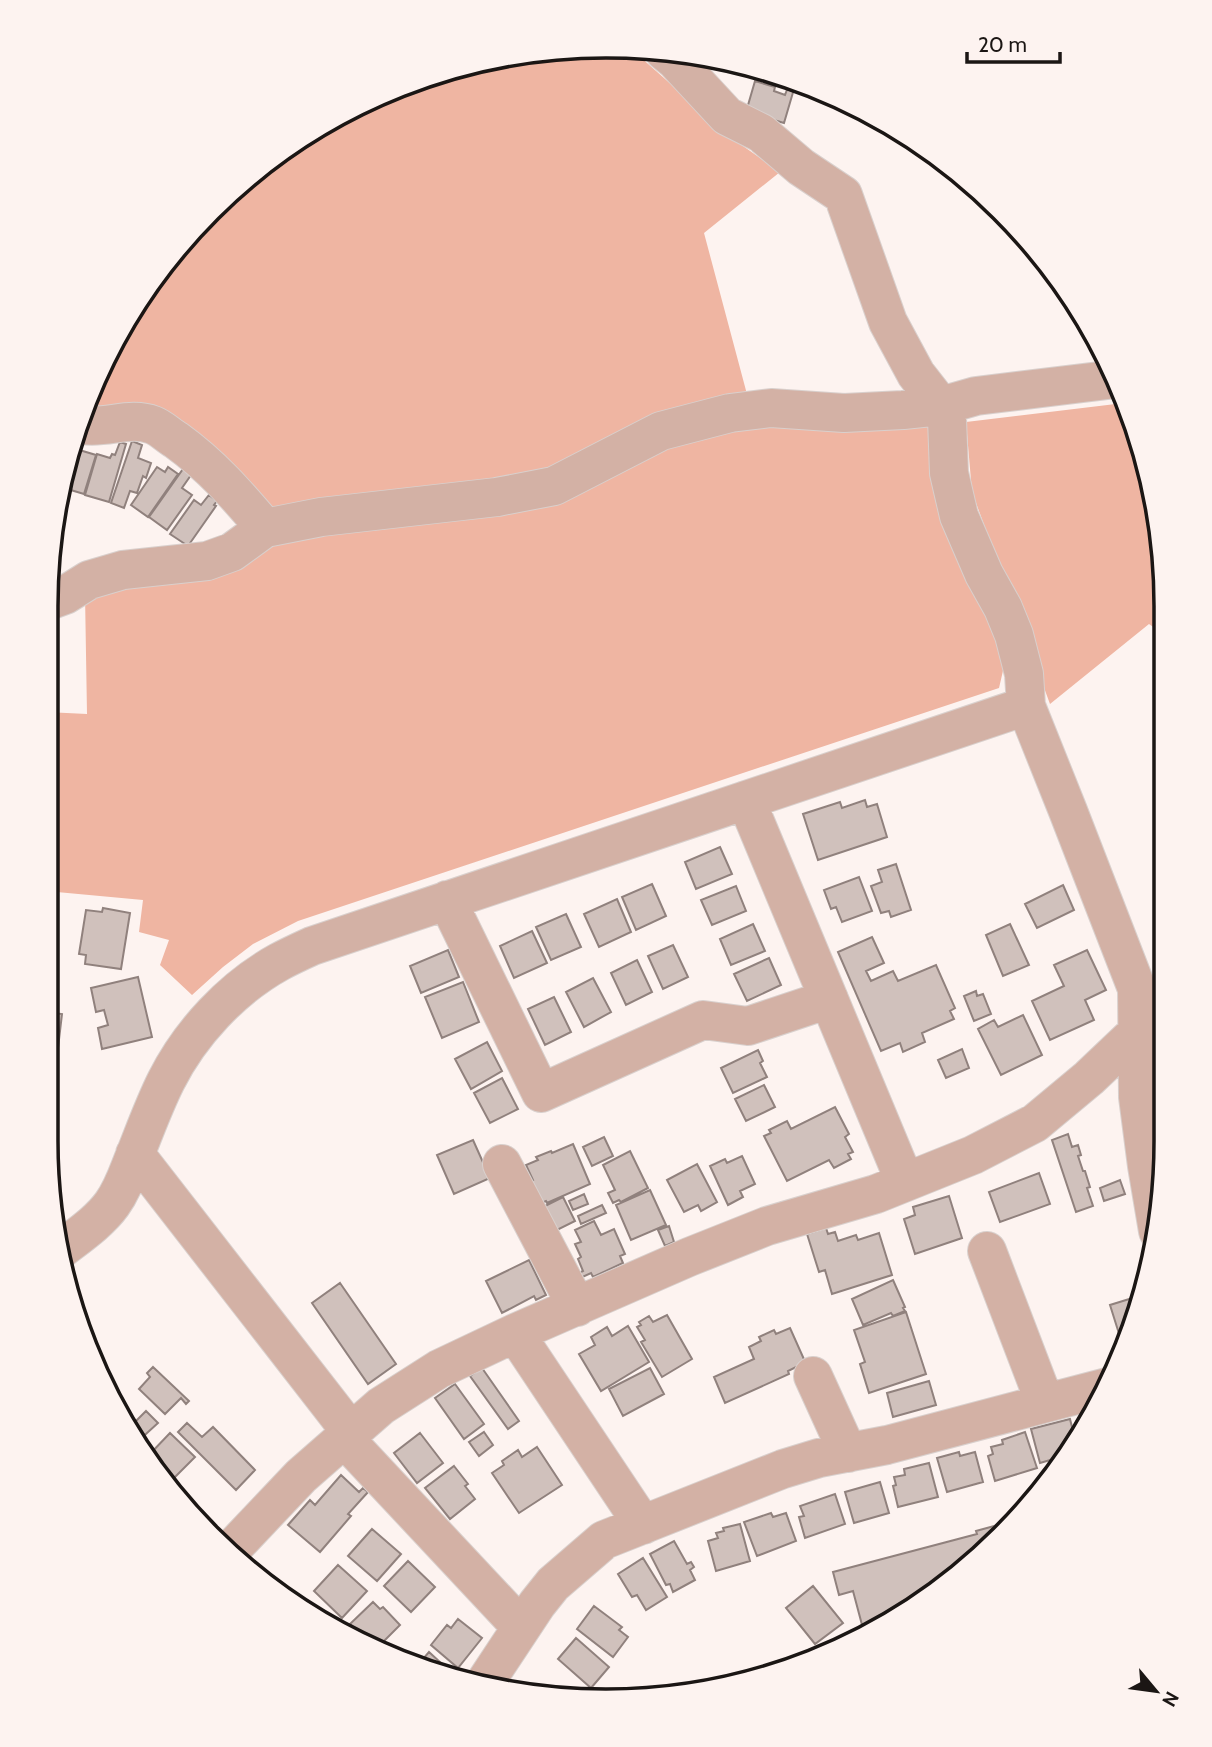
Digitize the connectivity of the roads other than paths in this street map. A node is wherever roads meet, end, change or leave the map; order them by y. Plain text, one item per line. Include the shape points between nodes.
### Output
1 (677, 62) edge
2 (1106, 380) edge
3 (941, 406) junction
4 (88, 426) edge
5 (265, 528) junction
6 (58, 597) edge
7 (1026, 706) junction
8 (746, 800) junction
9 (447, 900) junction
10 (829, 999) junction
11 (1154, 1017) edge
12 (1137, 1032) junction
13 (135, 1154) junction
14 (502, 1164) dead end
15 (905, 1182) junction
16 (1152, 1193) edge
17 (67, 1244) edge
18 (987, 1251) dead end
19 (577, 1307) junction
20 (515, 1333) junction
21 (813, 1376) dead end
22 (1094, 1390) edge
23 (1045, 1403) junction
24 (348, 1435) junction
25 (848, 1453) junction
26 (643, 1525) junction
27 (236, 1545) edge
28 (521, 1627) junction
29 (489, 1677) edge

1 - 3 street via 727,116 761,134 844,195 888,322 916,374
2 - 3 street via 976,396
3 - 5 street via 844,413 771,408 730,413 661,431 554,485
3 - 7 street via 947,419 949,473 959,516 1014,635
4 - 5 street via 129,420 154,425 225,482
5 - 6 street via 232,552 207,561 123,570 89,580
7 - 8 street
7 - 12 street via 1137,989
8 - 9 street
8 - 10 street
9 - 10 street via 541,1093 703,1020 748,1026
9 - 13 street via 313,946 277,963 227,1000 167,1079
10 - 15 street
11 - 12 street
12 - 15 street via 1035,1123 973,1155
12 - 16 street via 1138,1097
13 - 17 street via 112,1204
13 - 24 street
14 - 19 street
15 - 19 street via 751,1232
18 - 23 street
19 - 20 street
20 - 24 street via 439,1370 381,1406
20 - 26 street
21 - 25 street
22 - 23 street
23 - 25 street
24 - 27 street via 301,1476
24 - 28 street
25 - 26 street via 783,1468
26 - 28 street via 604,1540 583,1557 552,1584
28 - 29 street

